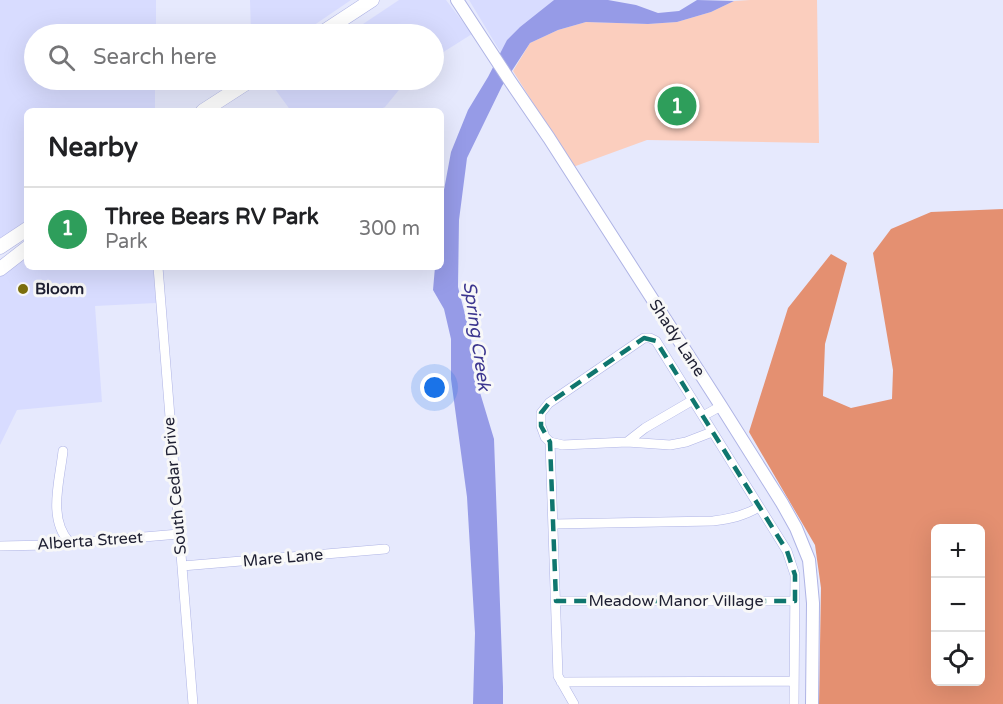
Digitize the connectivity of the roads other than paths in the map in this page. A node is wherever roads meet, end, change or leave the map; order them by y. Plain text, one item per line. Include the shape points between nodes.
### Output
1 (372, 0) edge
2 (458, 0) edge
3 (335, 24) edge
4 (236, 90) edge
5 (208, 108) edge
6 (24, 232) edge
7 (0, 247) edge
8 (24, 250) edge
9 (0, 268) edge
10 (158, 270) edge
11 (693, 400) junction
12 (721, 406) junction
13 (703, 416) junction
14 (712, 432) junction
15 (550, 442) junction
16 (627, 442) junction
17 (63, 451) dead end
18 (759, 507) junction
19 (554, 524) junction
20 (179, 534) junction
21 (70, 543) junction
22 (0, 546) edge
23 (385, 549) dead end
24 (182, 566) junction
25 (556, 601) junction
26 (795, 601) junction
27 (795, 681) junction
28 (561, 682) junction
29 (193, 704) edge
30 (574, 704) edge
31 (794, 704) edge
32 (812, 704) edge

1 - 3 main road
2 - 12 main road, Shady Lane
4 - 5 main road
6 - 7 main road
8 - 9 main road
10 - 20 street, South Cedar Drive
11 - 13 street
11 - 15 street via 656,341 644,338 549,403 541,413 541,426
11 - 16 street
12 - 13 street
12 - 32 main road, Shady Lane via 782,502 809,560 813,603
13 - 14 street
14 - 16 street via 670,445
14 - 18 street
15 - 16 street
15 - 19 street
17 - 21 street via 56,511 58,525
18 - 19 street via 734,518 713,521
18 - 26 street via 793,564
19 - 25 street
20 - 21 street, Alberta Street
20 - 24 street, South Cedar Drive
21 - 22 street, Alberta Street
23 - 24 street, Mare Lane
24 - 29 street, South Cedar Drive
25 - 26 street, Meadow Manor Village
25 - 28 street
26 - 27 street
27 - 28 street
27 - 31 street
28 - 30 street

